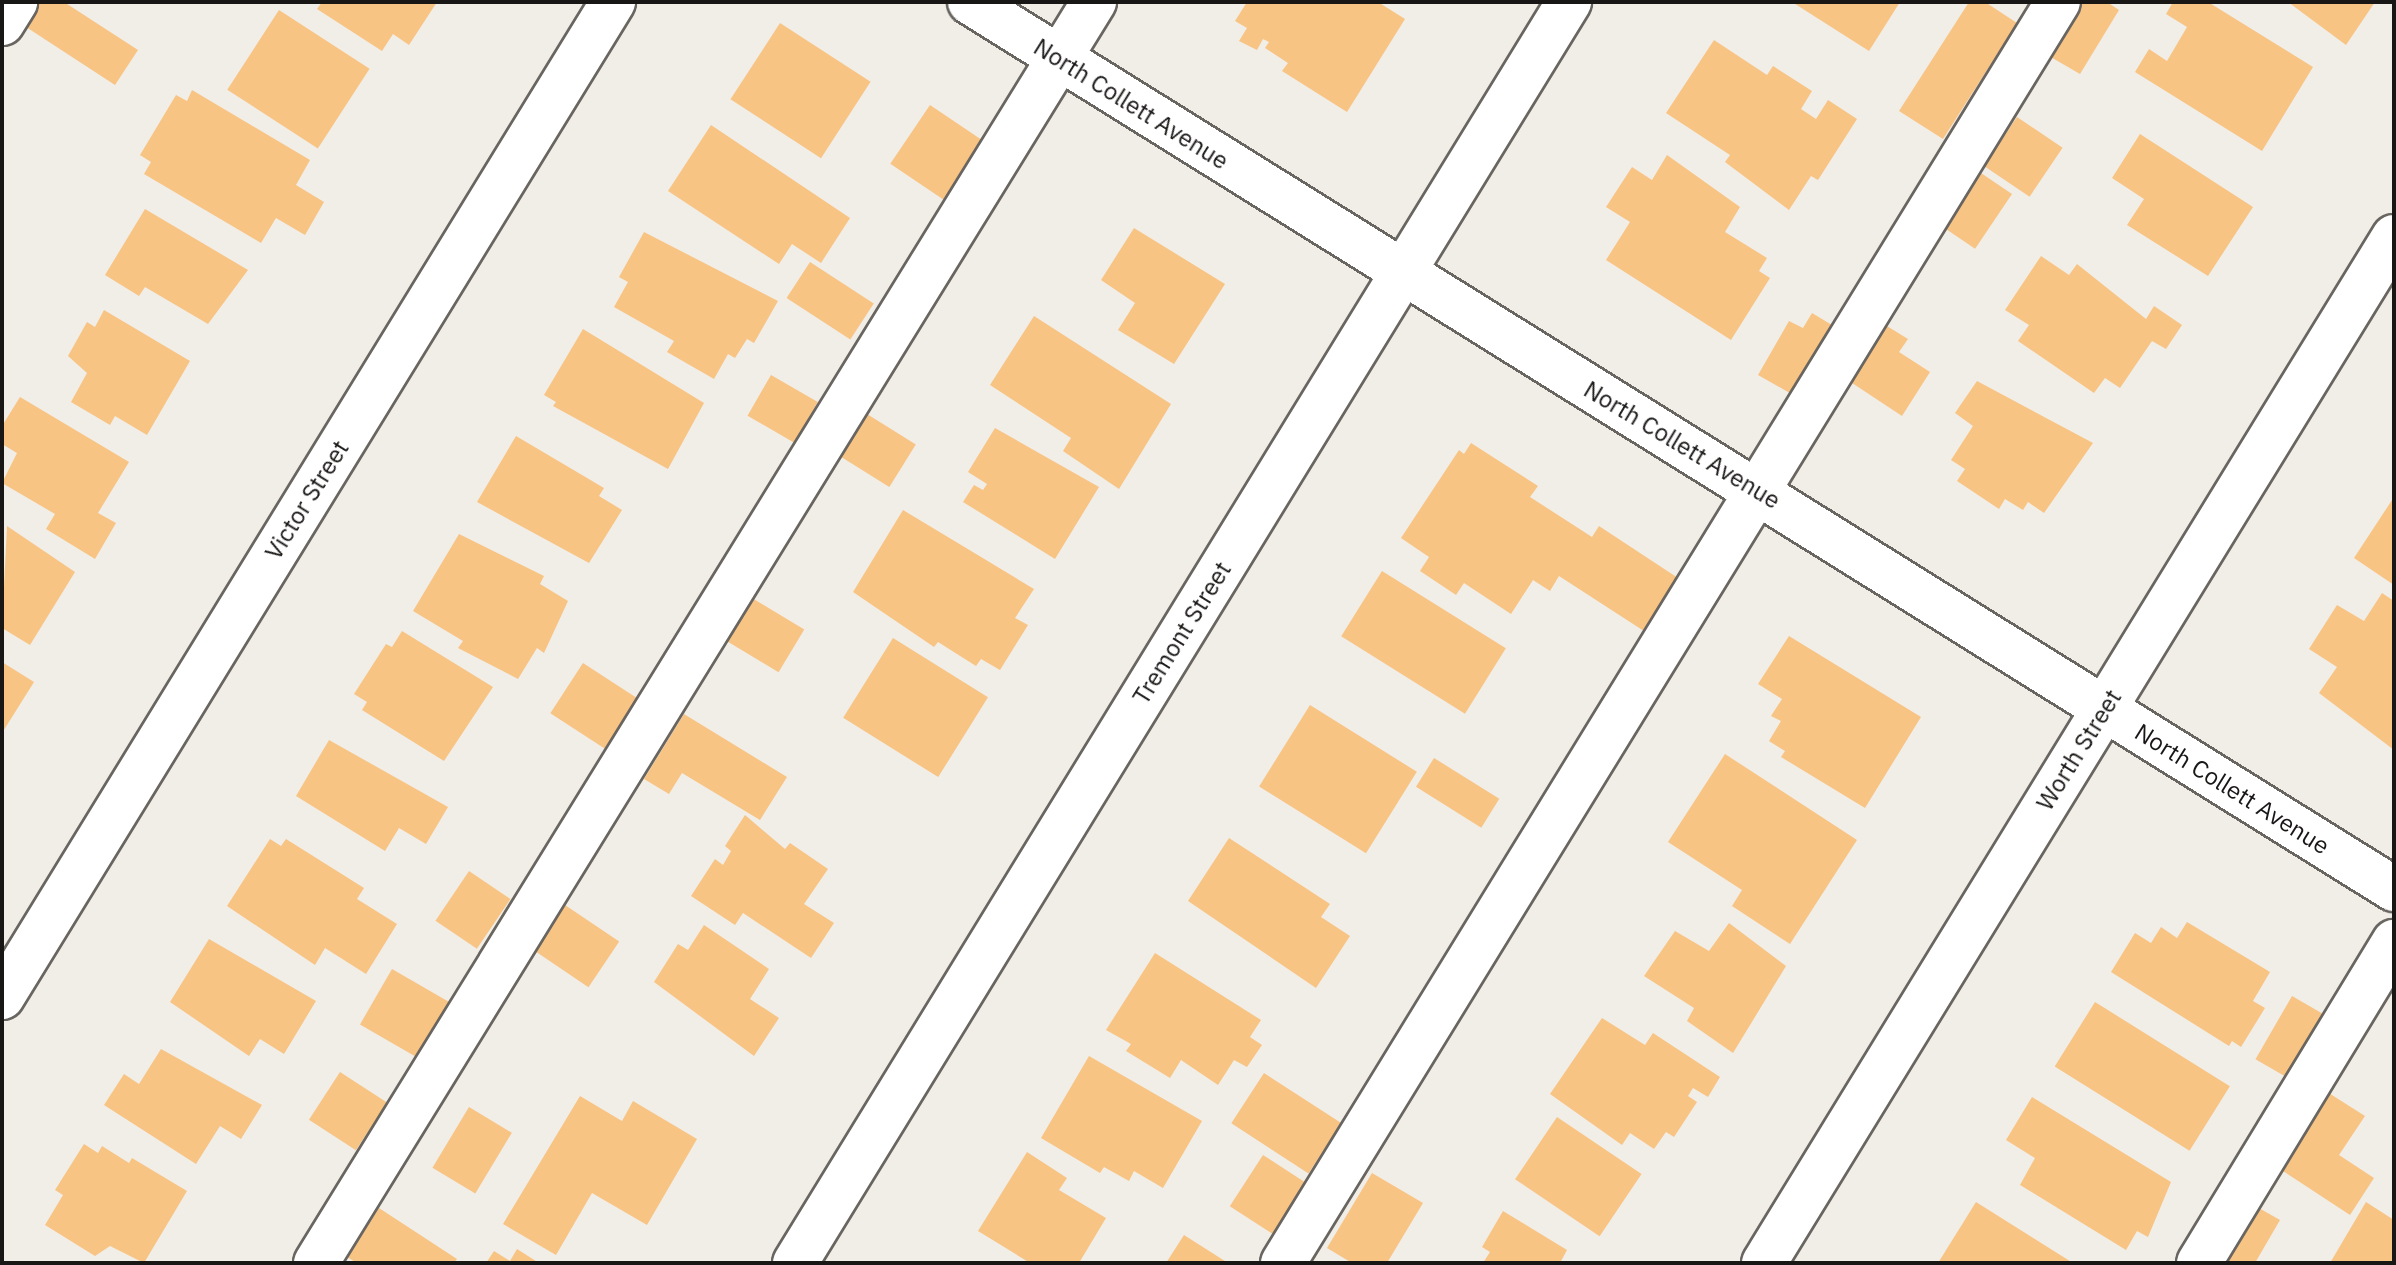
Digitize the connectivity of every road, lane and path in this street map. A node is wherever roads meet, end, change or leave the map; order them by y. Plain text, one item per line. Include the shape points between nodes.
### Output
1 (15, 2) edge
2 (613, 2) edge
3 (970, 2) edge
4 (1094, 2) edge
5 (1569, 2) edge
6 (2058, 2) edge
7 (2, 23) edge
8 (1060, 59) junction
9 (2394, 237) edge
10 (1402, 275) junction
11 (1757, 490) junction
12 (2104, 710) junction
13 (2394, 889) edge
14 (2394, 942) edge
15 (2, 997) edge
16 (316, 1263) edge
17 (795, 1263) edge
18 (1283, 1263) edge
19 (1764, 1263) edge
20 (2199, 1263) edge

1 - 7 street
2 - 15 street, Victor Street
3 - 8 street, North Collett Avenue
4 - 8 street
5 - 10 street, Tremont Street
6 - 11 street
8 - 10 street, North Collett Avenue
8 - 16 street
9 - 12 street, Worth Street
10 - 11 street, North Collett Avenue
10 - 17 street, Tremont Street
11 - 12 street, North Collett Avenue
11 - 18 street
12 - 13 street, North Collett Avenue
12 - 19 street, Worth Street
14 - 20 street

